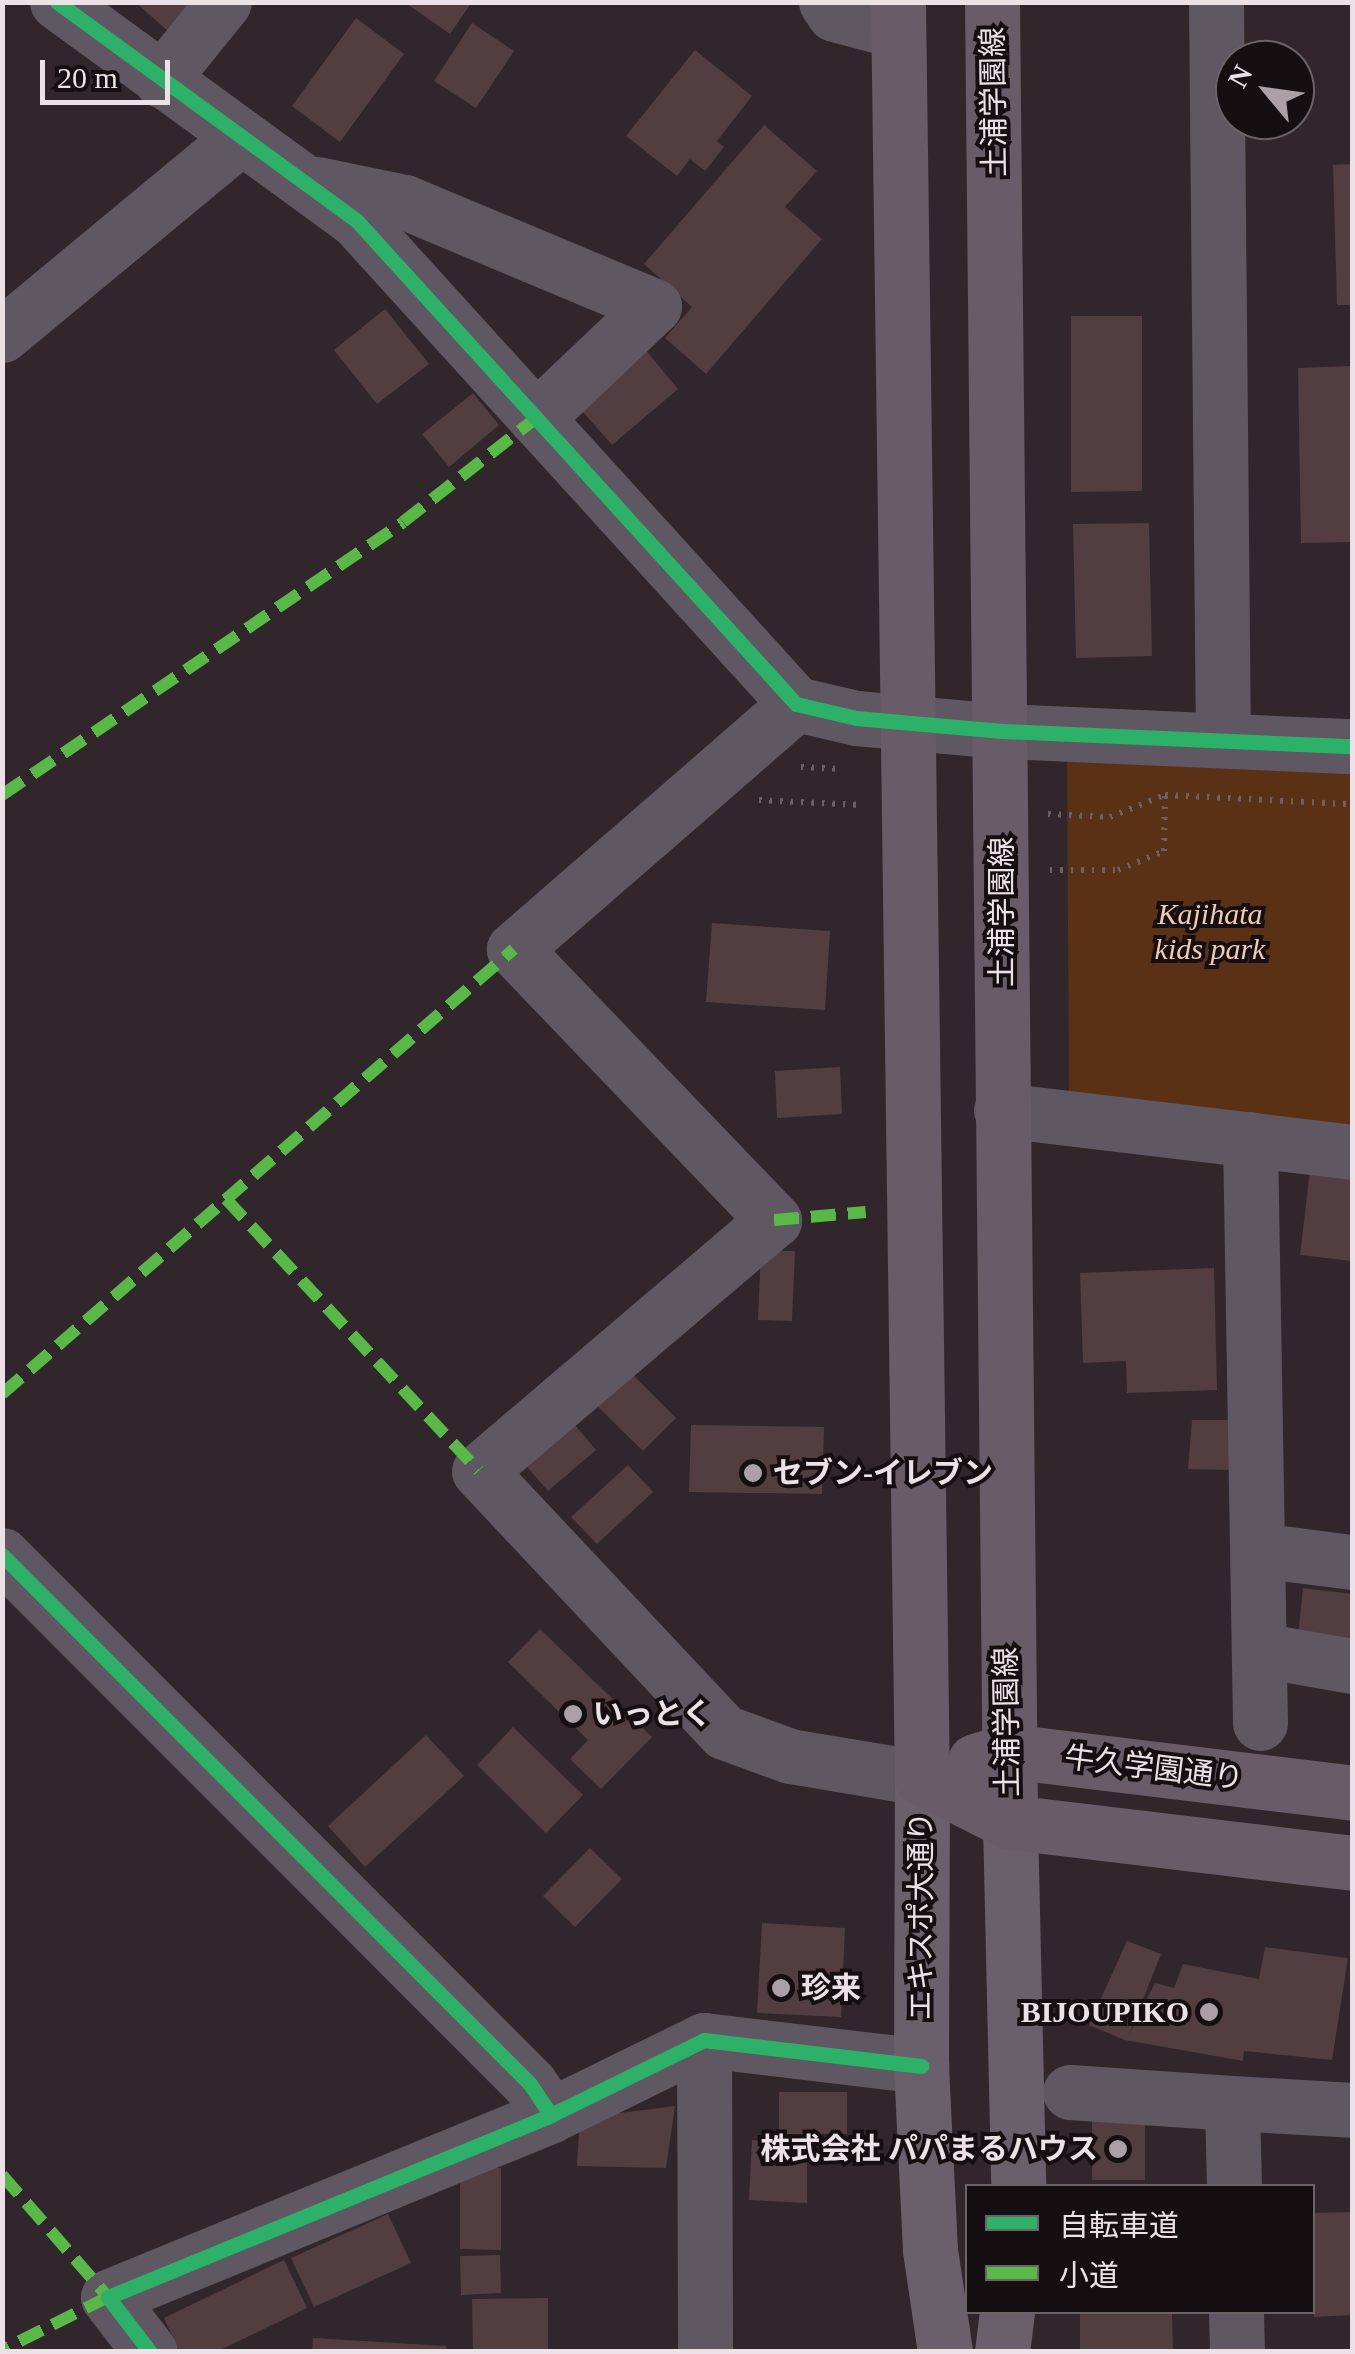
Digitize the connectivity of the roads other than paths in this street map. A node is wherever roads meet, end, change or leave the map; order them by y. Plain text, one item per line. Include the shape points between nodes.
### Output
1 (57, 2) edge
2 (224, 2) edge
3 (826, 2) edge
4 (992, 2) edge
5 (1216, 2) edge
6 (898, 17) edge
7 (161, 80) junction
8 (240, 138) junction
9 (300, 180) junction
10 (2, 336) edge
11 (536, 418) junction
12 (796, 704) junction
13 (912, 721) junction
14 (1002, 730) junction
15 (1223, 740) junction
16 (1352, 746) edge
17 (1001, 1110) junction
18 (1250, 1139) junction
19 (1352, 1152) edge
20 (1258, 1550) junction
21 (2, 1555) edge
22 (1352, 1562) edge
23 (1260, 1650) junction
24 (1352, 1666) edge
25 (1260, 1723) dead end
26 (1008, 1751) junction
27 (922, 1778) junction
28 (1352, 1792) edge
29 (1010, 1822) junction
30 (1352, 1863) edge
31 (704, 2040) junction
32 (921, 2066) junction
33 (1070, 2092) dead end
34 (1232, 2103) junction
35 (1352, 2110) edge
36 (551, 2115) junction
37 (1018, 2184) edge
38 (1234, 2184) edge
39 (1007, 2314) edge
40 (1236, 2314) edge
41 (150, 2352) edge
42 (705, 2352) edge
43 (945, 2352) edge
44 (1002, 2352) edge
45 (1237, 2352) edge

1 - 7 street
2 - 7 street
3 - 6 street via 834,14
4 - 14 highway, 土浦学園線
5 - 15 street
6 - 13 highway
7 - 8 street
8 - 9 street
8 - 10 street
9 - 11 street via 357,221
9 - 11 street via 405,202 654,306
11 - 12 street
12 - 13 street via 856,718
12 - 27 street via 514,948 774,1220 479,1471 724,1732 790,1756
13 - 14 street
13 - 27 highway
14 - 15 street
14 - 17 highway, 土浦学園線
15 - 16 street
17 - 18 street
17 - 26 highway, 土浦学園線
18 - 19 street
18 - 20 street
20 - 22 street
20 - 23 street
21 - 36 street via 530,2084
23 - 24 street
23 - 25 street
26 - 27 highway, 牛久学園通り
26 - 28 highway, 牛久学園通り
26 - 29 highway, 土浦学園線
27 - 29 highway
27 - 32 main road, エキスポ大通り
29 - 30 highway
29 - 37 main road
31 - 32 street
31 - 36 street
31 - 42 street
32 - 43 main road, エキスポ大通り via 930,2250
33 - 34 street
34 - 35 street
34 - 38 street
36 - 41 street via 108,2297
39 - 44 main road
40 - 45 street

